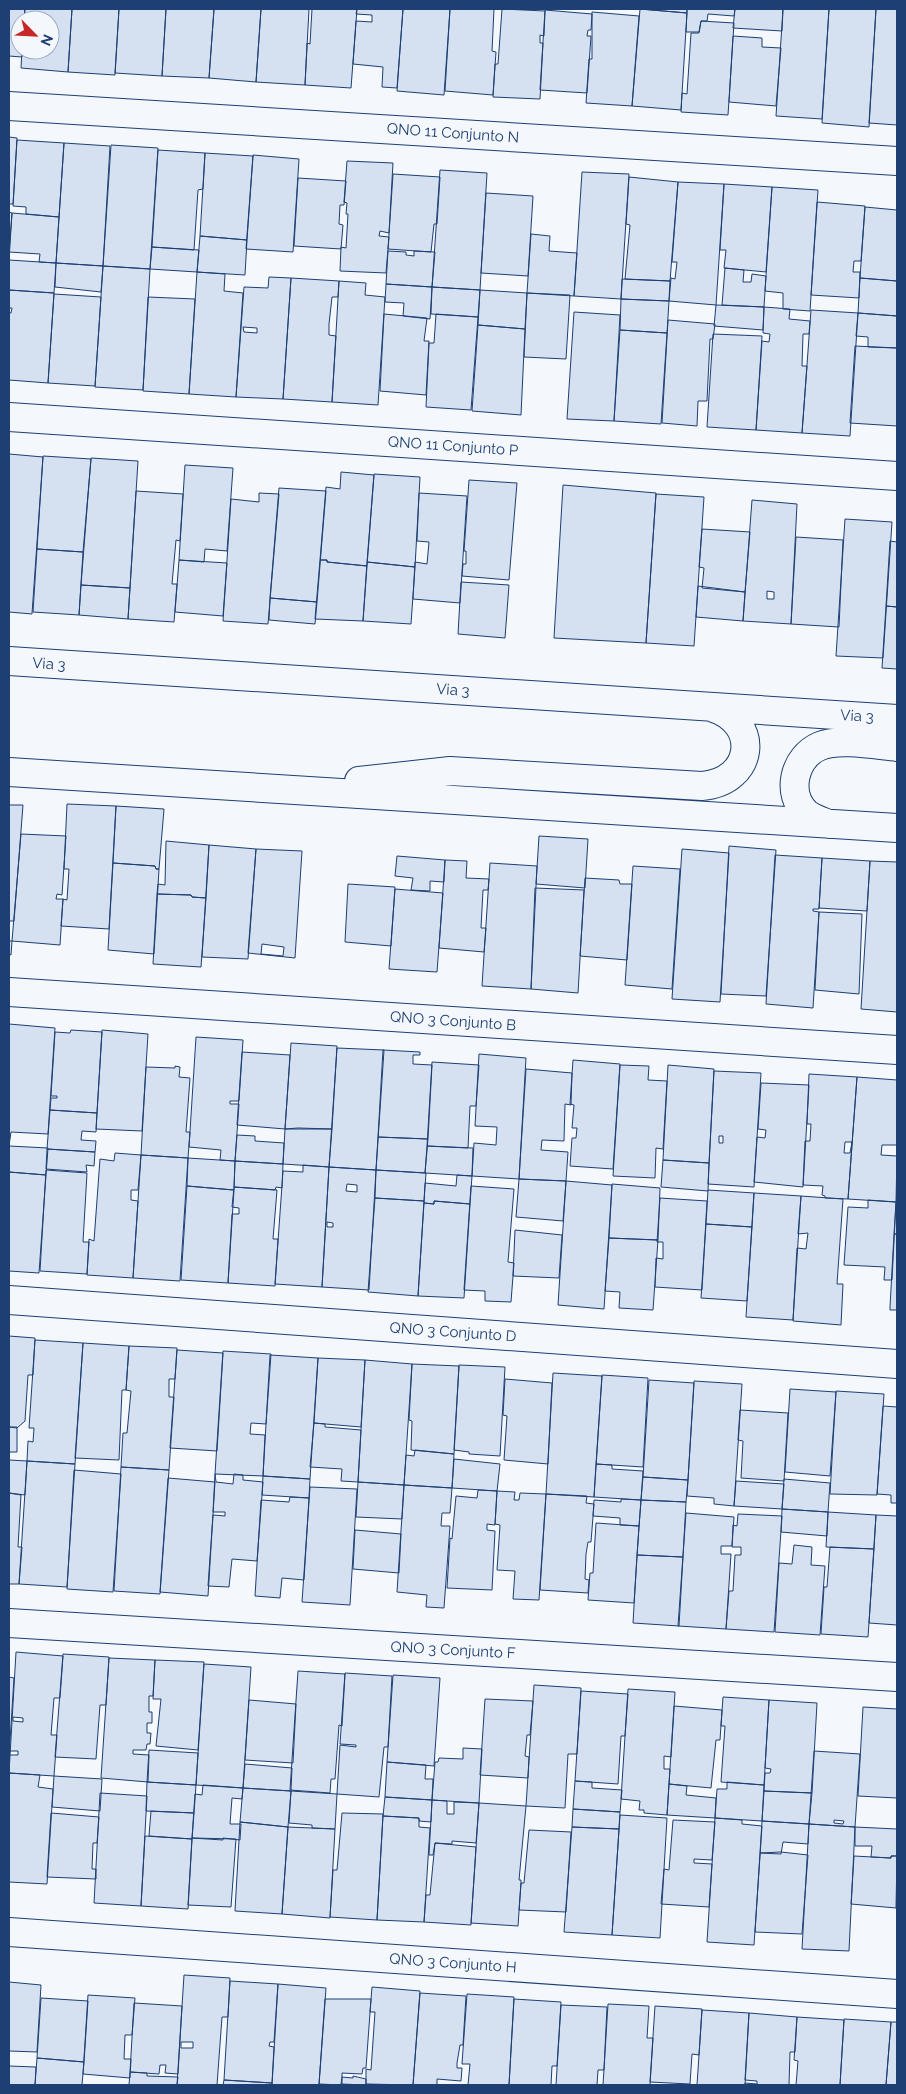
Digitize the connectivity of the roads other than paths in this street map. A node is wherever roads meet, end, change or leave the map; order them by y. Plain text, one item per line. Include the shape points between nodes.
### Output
1 (9, 106) edge
2 (897, 161) edge
3 (9, 416) edge
4 (897, 476) edge
5 (9, 661) edge
6 (711, 707) junction
7 (897, 718) edge
8 (897, 747) edge
9 (9, 772) edge
10 (285, 789) junction
11 (831, 824) junction
12 (897, 828) edge
13 (9, 992) edge
14 (897, 1050) edge
15 (9, 1300) edge
16 (897, 1364) edge
17 (9, 1623) edge
18 (897, 1676) edge
19 (9, 1932) edge
20 (897, 1994) edge

1 - 2 street, QNO 11 Conjunto N
3 - 4 street, QNO 11 Conjunto P
5 - 6 street, Via 3
6 - 7 street, Via 3
6 - 10 street via 735,719 746,744 738,770 728,780 715,785 450,771
8 - 11 street via 835,743 808,752 799,764 795,791 807,814
9 - 10 street
10 - 11 street
11 - 12 street
13 - 14 street, QNO 3 Conjunto B
15 - 16 street, QNO 3 Conjunto D
17 - 18 street, QNO 3 Conjunto F
19 - 20 street, QNO 3 Conjunto H

